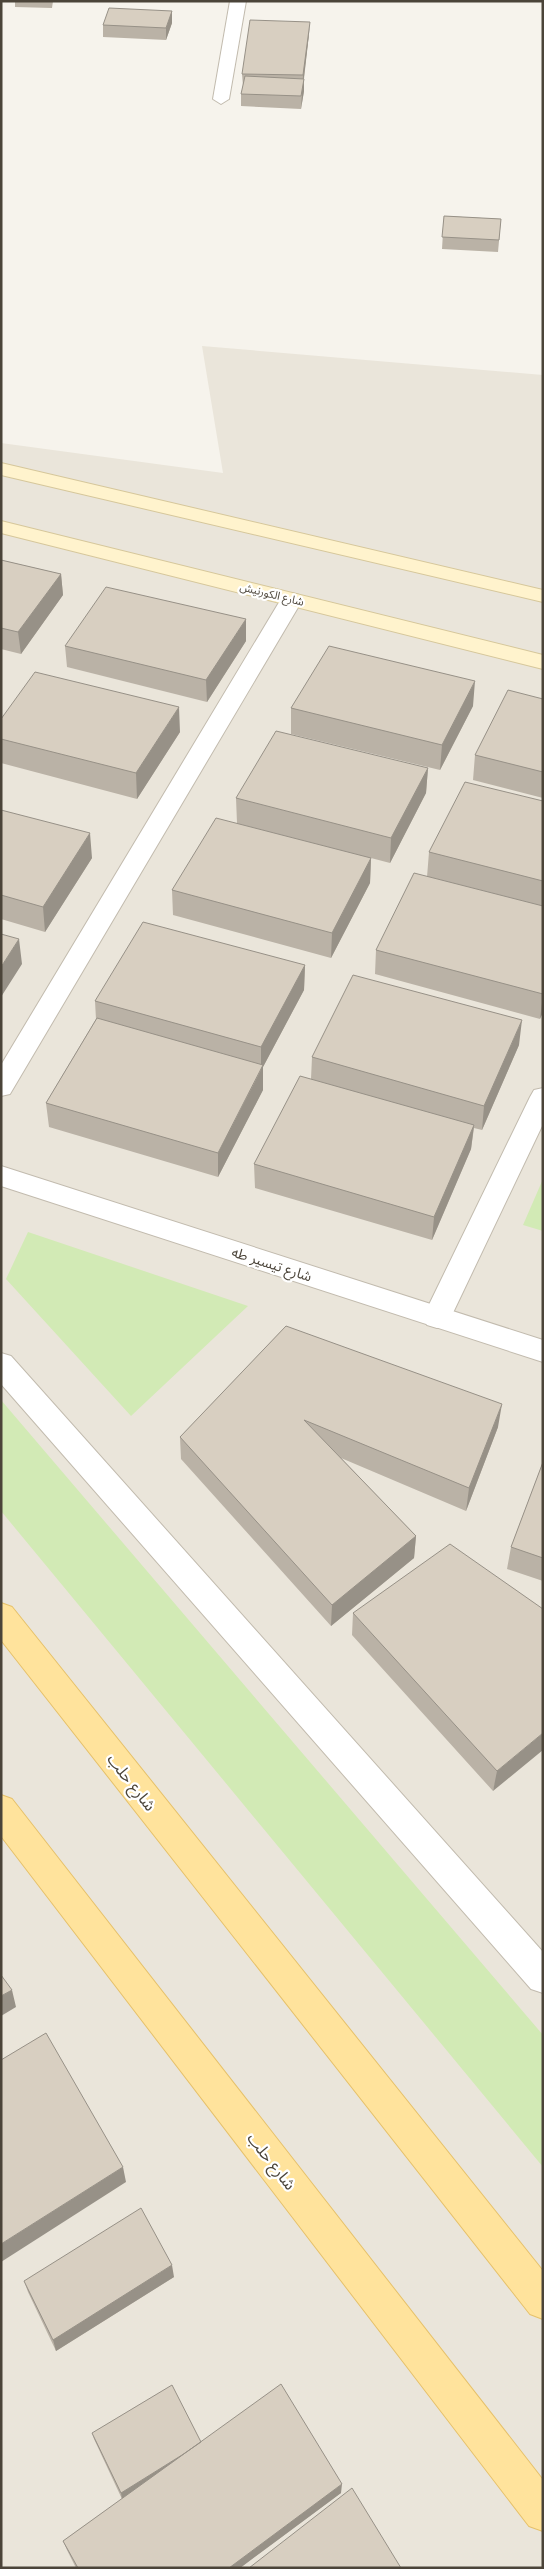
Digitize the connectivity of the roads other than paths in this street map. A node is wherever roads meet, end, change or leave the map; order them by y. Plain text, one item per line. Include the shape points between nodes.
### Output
1 (238, 1) edge
2 (221, 99) dead end
3 (1, 469) edge
4 (1, 526) edge
5 (543, 596) edge
6 (292, 599) junction
7 (543, 662) edge
8 (1, 1087) edge
9 (543, 1097) edge
10 (1, 1176) edge
11 (437, 1317) junction
12 (543, 1351) edge
13 (1, 1364) edge
14 (1, 1616) edge
15 (1, 1810) edge
16 (543, 1977) edge
17 (543, 2301) edge
18 (543, 2512) edge

1 - 2 street
3 - 5 main road
4 - 6 main road, شارع الكورنيش
6 - 7 main road, شارع الكورنيش
6 - 8 street
9 - 11 street
10 - 11 street, شارع تيسير طه
11 - 12 street, شارع تيسير طه
13 - 16 street
14 - 17 main road, شارع حلب
15 - 18 main road, شارع حلب

